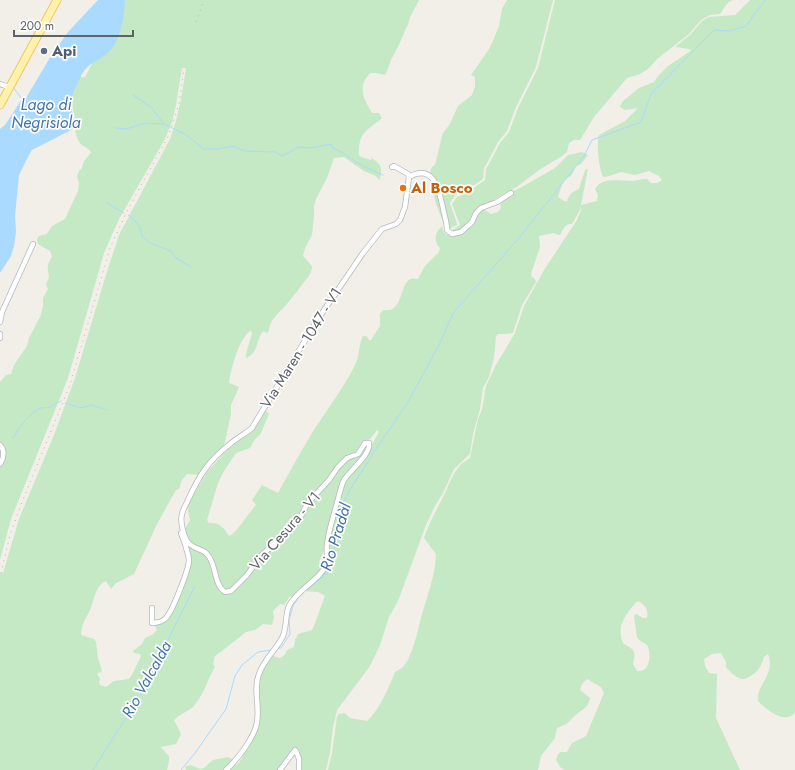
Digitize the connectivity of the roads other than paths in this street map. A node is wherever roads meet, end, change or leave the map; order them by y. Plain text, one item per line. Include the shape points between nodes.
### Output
1 (57, 0) edge
2 (0, 84) edge
3 (9, 87) junction
4 (0, 104) edge
5 (392, 167) dead end
6 (409, 177) junction
7 (511, 193) dead end
8 (33, 244) dead end
9 (0, 322) edge
10 (0, 334) edge
11 (0, 338) edge
12 (0, 445) edge
13 (0, 464) edge
14 (184, 530) junction
15 (152, 608) dead end
16 (226, 770) edge
17 (280, 770) edge
18 (299, 770) edge

1 - 3 main road
2 - 3 street
3 - 4 main road
5 - 6 street via 408,174
6 - 7 street via 421,173 428,175 438,185 450,234 462,232 481,208
6 - 14 street, Via Maren - 1047 - V1 via 405,207 400,220 382,229 363,253 318,319 252,428 211,461 201,474 181,515
8 - 9 street via 2,312
10 - 11 street
12 - 13 street via 4,453
14 - 15 street via 181,532 188,563 174,604 166,618 159,623 152,623
14 - 16 street, Via Cesura - V1 via 191,545 208,555 221,588 225,592 231,591 260,557 298,520 307,504 344,460 358,454 365,443 369,443 367,453 344,481 329,533 327,563 288,607 283,636 258,675 257,722 254,734
17 - 18 street via 295,750 299,759

